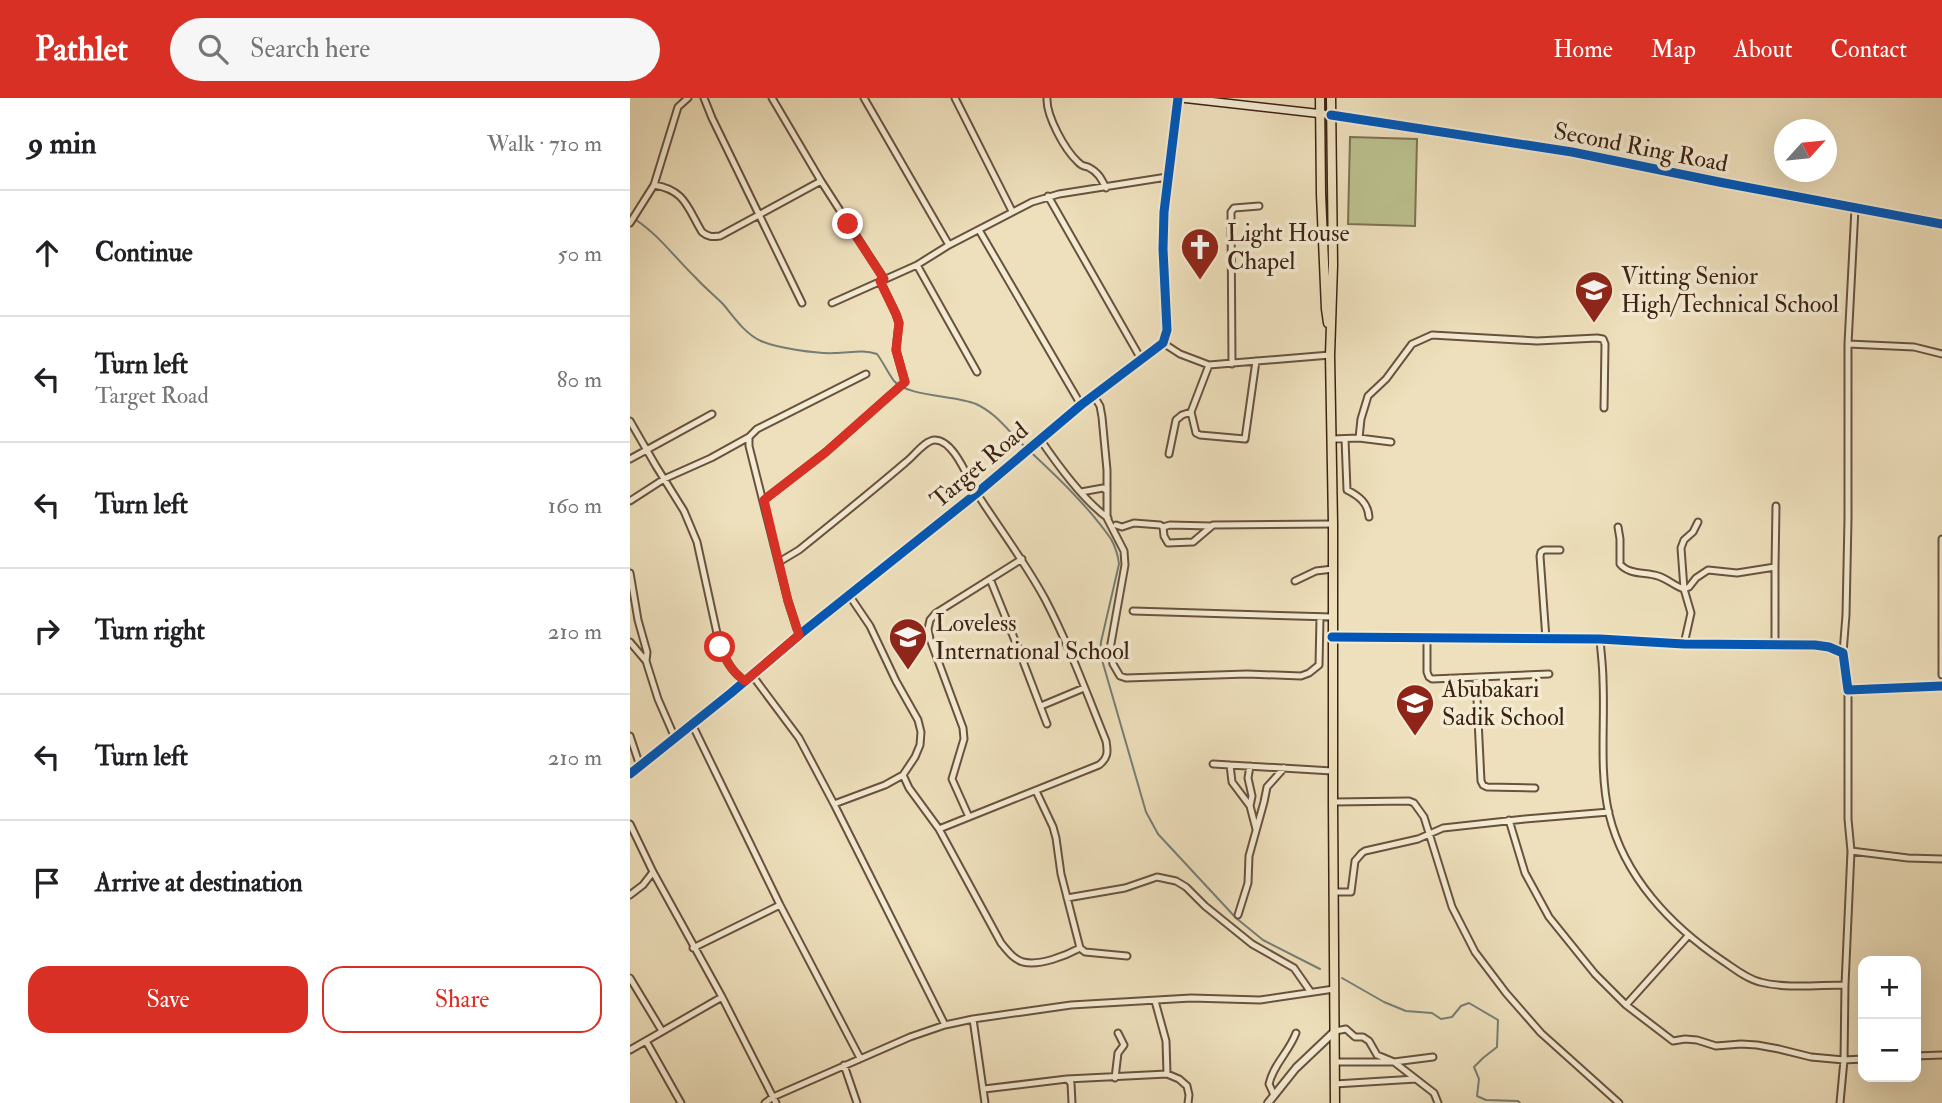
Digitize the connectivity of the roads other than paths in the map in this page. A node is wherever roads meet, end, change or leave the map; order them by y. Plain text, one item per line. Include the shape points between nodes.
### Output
1 (688, 98) edge
2 (704, 98) edge
3 (772, 98) edge
4 (864, 98) edge
5 (954, 98) edge
6 (1047, 98) edge
7 (1179, 98) edge
8 (1320, 98) edge
9 (1331, 98) edge
10 (1320, 114) junction
11 (1331, 115) junction
12 (1167, 177) junction
13 (821, 181) junction
14 (654, 185) junction
15 (1106, 188) junction
16 (1048, 196) junction
17 (1259, 206) dead end
18 (1855, 208) junction
19 (1012, 211) junction
20 (760, 214) junction
21 (631, 222) edge
22 (1942, 223) edge
23 (979, 230) junction
24 (949, 245) junction
25 (917, 265) junction
26 (882, 280) junction
27 (802, 303) dead end
28 (832, 303) dead end
29 (1331, 336) junction
30 (1163, 343) junction
31 (1849, 344) junction
32 (1942, 354) edge
33 (1330, 355) junction
34 (1141, 359) junction
35 (1256, 361) junction
36 (1232, 363) junction
37 (1209, 365) junction
38 (977, 372) dead end
39 (866, 374) dead end
40 (1094, 396) junction
41 (1081, 405) junction
42 (1604, 408) dead end
43 (1191, 412) junction
44 (712, 414) dead end
45 (630, 421) edge
46 (749, 437) junction
47 (1359, 438) junction
48 (1332, 439) junction
49 (1345, 439) junction
50 (1039, 440) junction
51 (1391, 442) dead end
52 (646, 449) junction
53 (1169, 454) dead end
54 (630, 458) edge
55 (664, 479) junction
56 (1107, 491) junction
57 (1081, 492) junction
58 (977, 493) junction
59 (764, 500) junction
60 (630, 501) edge
61 (1776, 506) dead end
62 (1369, 517) dead end
63 (1108, 518) junction
64 (1698, 522) dead end
65 (1334, 524) junction
66 (1116, 525) junction
67 (1211, 526) junction
68 (1163, 527) junction
69 (1618, 527) dead end
70 (1117, 538) junction
71 (1942, 539) edge
72 (1560, 550) dead end
73 (1022, 559) junction
74 (779, 562) junction
75 (1775, 567) junction
76 (1333, 569) junction
77 (630, 573) edge
78 (990, 579) junction
79 (1295, 581) dead end
80 (1684, 589) junction
81 (849, 596) junction
82 (1133, 611) dead end
83 (1332, 617) junction
84 (1320, 618) junction
85 (799, 635) junction
86 (1332, 637) junction
87 (1427, 638) junction
88 (1546, 639) junction
89 (1600, 639) junction
90 (630, 642) edge
91 (1684, 644) junction
92 (1775, 645) junction
93 (1843, 653) junction
94 (646, 661) junction
95 (1549, 674) dead end
96 (752, 675) junction
97 (1942, 675) edge
98 (1476, 678) junction
99 (745, 681) junction
100 (1942, 686) edge
101 (1084, 688) junction
102 (1848, 690) junction
103 (1041, 706) junction
104 (692, 724) junction
105 (1047, 724) dead end
106 (630, 736) edge
107 (675, 738) junction
108 (1213, 765) dead end
109 (1230, 765) junction
110 (640, 766) junction
111 (1250, 766) junction
112 (1284, 768) junction
113 (1332, 771) junction
114 (630, 774) edge
115 (903, 775) junction
116 (1535, 788) dead end
117 (1036, 791) junction
118 (1333, 802) junction
119 (834, 804) junction
120 (1250, 806) junction
121 (1609, 812) junction
122 (969, 817) junction
123 (1509, 820) junction
124 (630, 824) edge
125 (939, 829) junction
126 (1256, 829) junction
127 (1429, 834) junction
128 (1851, 851) junction
129 (1942, 859) edge
130 (653, 872) junction
131 (1334, 892) junction
132 (630, 895) edge
133 (1067, 898) junction
134 (780, 905) junction
135 (1238, 915) dead end
136 (1688, 936) junction
137 (693, 948) junction
138 (1080, 948) junction
139 (1127, 956) dead end
140 (630, 978) edge
141 (1334, 984) junction
142 (1845, 985) junction
143 (1310, 991) junction
144 (722, 998) junction
145 (1155, 1001) junction
146 (1626, 1004) junction
147 (973, 1019) junction
148 (944, 1025) junction
149 (662, 1031) junction
150 (1335, 1031) junction
151 (1118, 1033) dead end
152 (1296, 1033) dead end
153 (646, 1041) junction
154 (630, 1049) edge
155 (1942, 1055) edge
156 (1921, 1056) edge
157 (1433, 1057) dead end
158 (860, 1058) junction
159 (1858, 1059) edge
160 (1844, 1060) junction
161 (1335, 1062) junction
162 (1394, 1062) junction
163 (845, 1065) junction
164 (1167, 1074) junction
165 (1115, 1078) junction
166 (1067, 1079) junction
167 (1417, 1079) junction
168 (1335, 1084) junction
169 (984, 1089) junction
170 (1274, 1095) junction
171 (775, 1100) edge
172 (681, 1103) edge
173 (765, 1103) edge
174 (857, 1103) edge
175 (985, 1103) edge
176 (1072, 1103) edge
177 (1188, 1103) edge
178 (1268, 1103) edge
179 (1335, 1103) edge
180 (1438, 1103) edge
181 (1619, 1103) edge
182 (1840, 1103) edge

1 - 14 street via 678,107
2 - 20 street
3 - 13 street
4 - 24 street
5 - 19 street
6 - 15 street via 1050,117 1072,155 1080,165 1097,172
7 - 10 main road, Second Ring Road
7 - 12 street
8 - 10 highway
9 - 11 highway
10 - 11 main road, Second Ring Road
10 - 29 highway via 1323,252
11 - 18 street, Second Ring Road via 1572,152
11 - 29 highway
12 - 15 street
12 - 30 street via 1163,229 1167,330
13 - 20 street
13 - 26 street
14 - 20 street via 681,195 707,236 720,236
14 - 21 street
15 - 16 street
16 - 19 street
16 - 34 street
17 - 36 street via 1231,212
18 - 22 street, Second Ring Road
18 - 31 street
19 - 23 street
20 - 27 street
23 - 24 street
23 - 41 street
24 - 25 street
25 - 26 street
25 - 38 street
26 - 28 street
26 - 59 street via 899,323 896,350 905,382
29 - 33 highway
30 - 34 street, Target Road
30 - 37 street
31 - 32 street via 1914,347
31 - 93 street
33 - 35 street
33 - 48 highway
34 - 40 street, Target Road
35 - 36 street
35 - 43 street via 1245,439 1200,435
36 - 37 street
37 - 43 street
39 - 46 street
40 - 41 street, Target Road
40 - 56 street via 1102,417
41 - 50 street, Target Road
42 - 47 street via 1603,340 1432,335 1412,344 1368,396
43 - 53 street via 1176,420
44 - 52 street
45 - 52 street
46 - 55 street
46 - 59 street
47 - 49 street
47 - 51 street
48 - 49 street
48 - 65 highway
49 - 62 street via 1347,490 1366,503
50 - 57 street
50 - 58 street, Target Road
52 - 54 street
52 - 55 street
55 - 60 street
55 - 99 street via 697,542 720,647 734,673
56 - 57 street
56 - 63 street
57 - 63 street
58 - 73 street
58 - 74 street via 958,456 934,439
58 - 81 street, Target Road
59 - 74 street
61 - 75 street
63 - 66 street
63 - 70 street
64 - 80 street via 1681,548
65 - 67 street
65 - 76 highway
66 - 68 street
66 - 70 street
67 - 68 street
67 - 68 street via 1186,543 1168,543
69 - 80 street via 1620,564 1627,572 1658,576
70 - 84 street via 1125,565 1110,649 1120,676 1301,676 1319,665
71 - 97 street
72 - 88 street via 1544,550 1540,556
73 - 78 street
73 - 101 street via 1065,639
74 - 85 street
75 - 80 street via 1737,573 1708,570
75 - 92 street
76 - 79 street
76 - 83 highway
77 - 94 street
78 - 103 street
78 - 122 street via 936,612 928,629 963,728 952,779
80 - 91 street via 1691,613
81 - 85 street, Target Road
81 - 115 street via 870,626 918,720 919,745
82 - 84 street
83 - 84 street
83 - 86 highway
85 - 96 street, Target Road
86 - 87 street
86 - 113 highway
87 - 88 street
87 - 98 street via 1429,677
88 - 89 street
89 - 91 street
89 - 121 street
90 - 94 street
91 - 92 street
92 - 93 street via 1815,645
93 - 102 street
94 - 107 street
95 - 98 street
96 - 99 street, Target Road
96 - 119 street via 799,738
98 - 116 street via 1483,785
99 - 104 street, Target Road
100 - 102 street
101 - 103 street
101 - 117 street via 1106,741 1105,760
102 - 128 street
103 - 105 street
104 - 107 street, Target Road
104 - 134 street
106 - 110 street
107 - 110 street, Target Road
108 - 109 street
109 - 111 street
109 - 120 street via 1232,782
110 - 114 street, Target Road
111 - 112 street
111 - 120 street
112 - 113 street
112 - 126 street via 1266,787
113 - 118 highway
115 - 119 street
115 - 125 street
117 - 122 street
117 - 133 street via 1056,838
118 - 127 street via 1414,803
118 - 131 highway
119 - 148 street
120 - 126 street
121 - 123 street
121 - 136 street via 1639,880
122 - 125 street
123 - 127 street
123 - 146 street via 1525,873 1549,917
124 - 130 street
125 - 138 street via 1012,956 1031,962 1058,958
126 - 135 street
127 - 131 street via 1362,853 1355,861 1351,892
127 - 181 street via 1452,907 1475,952 1541,1033
128 - 129 street
128 - 142 street
130 - 132 street
130 - 137 street
131 - 141 highway
133 - 138 street
133 - 143 street via 1157,877 1176,881 1252,944 1294,968
134 - 137 street
134 - 158 street
136 - 142 street via 1758,982
136 - 146 street
137 - 144 street
138 - 139 street
140 - 149 street
141 - 143 street
141 - 150 highway
142 - 160 street
143 - 145 street via 1260,1000
144 - 149 street
144 - 171 street
145 - 147 street via 1071,1005
145 - 164 street via 1166,1041
146 - 160 street via 1673,1041 1757,1045
147 - 148 street
147 - 169 street
148 - 158 street
149 - 153 street
150 - 161 highway
150 - 162 street via 1346,1029 1363,1037 1377,1055
150 - 170 street
151 - 165 street via 1124,1045 1118,1053
152 - 170 street via 1271,1074
153 - 154 street
153 - 172 street
155 - 156 street
157 - 162 street
158 - 163 street
159 - 160 street
160 - 182 street
161 - 162 street
161 - 168 highway
162 - 167 street
163 - 171 street
163 - 174 street
164 - 165 street
164 - 177 street via 1188,1086
165 - 166 street
166 - 169 street
166 - 176 street
167 - 168 street
167 - 180 street via 1434,1093
168 - 179 highway
169 - 175 street
170 - 178 street
171 - 173 street

